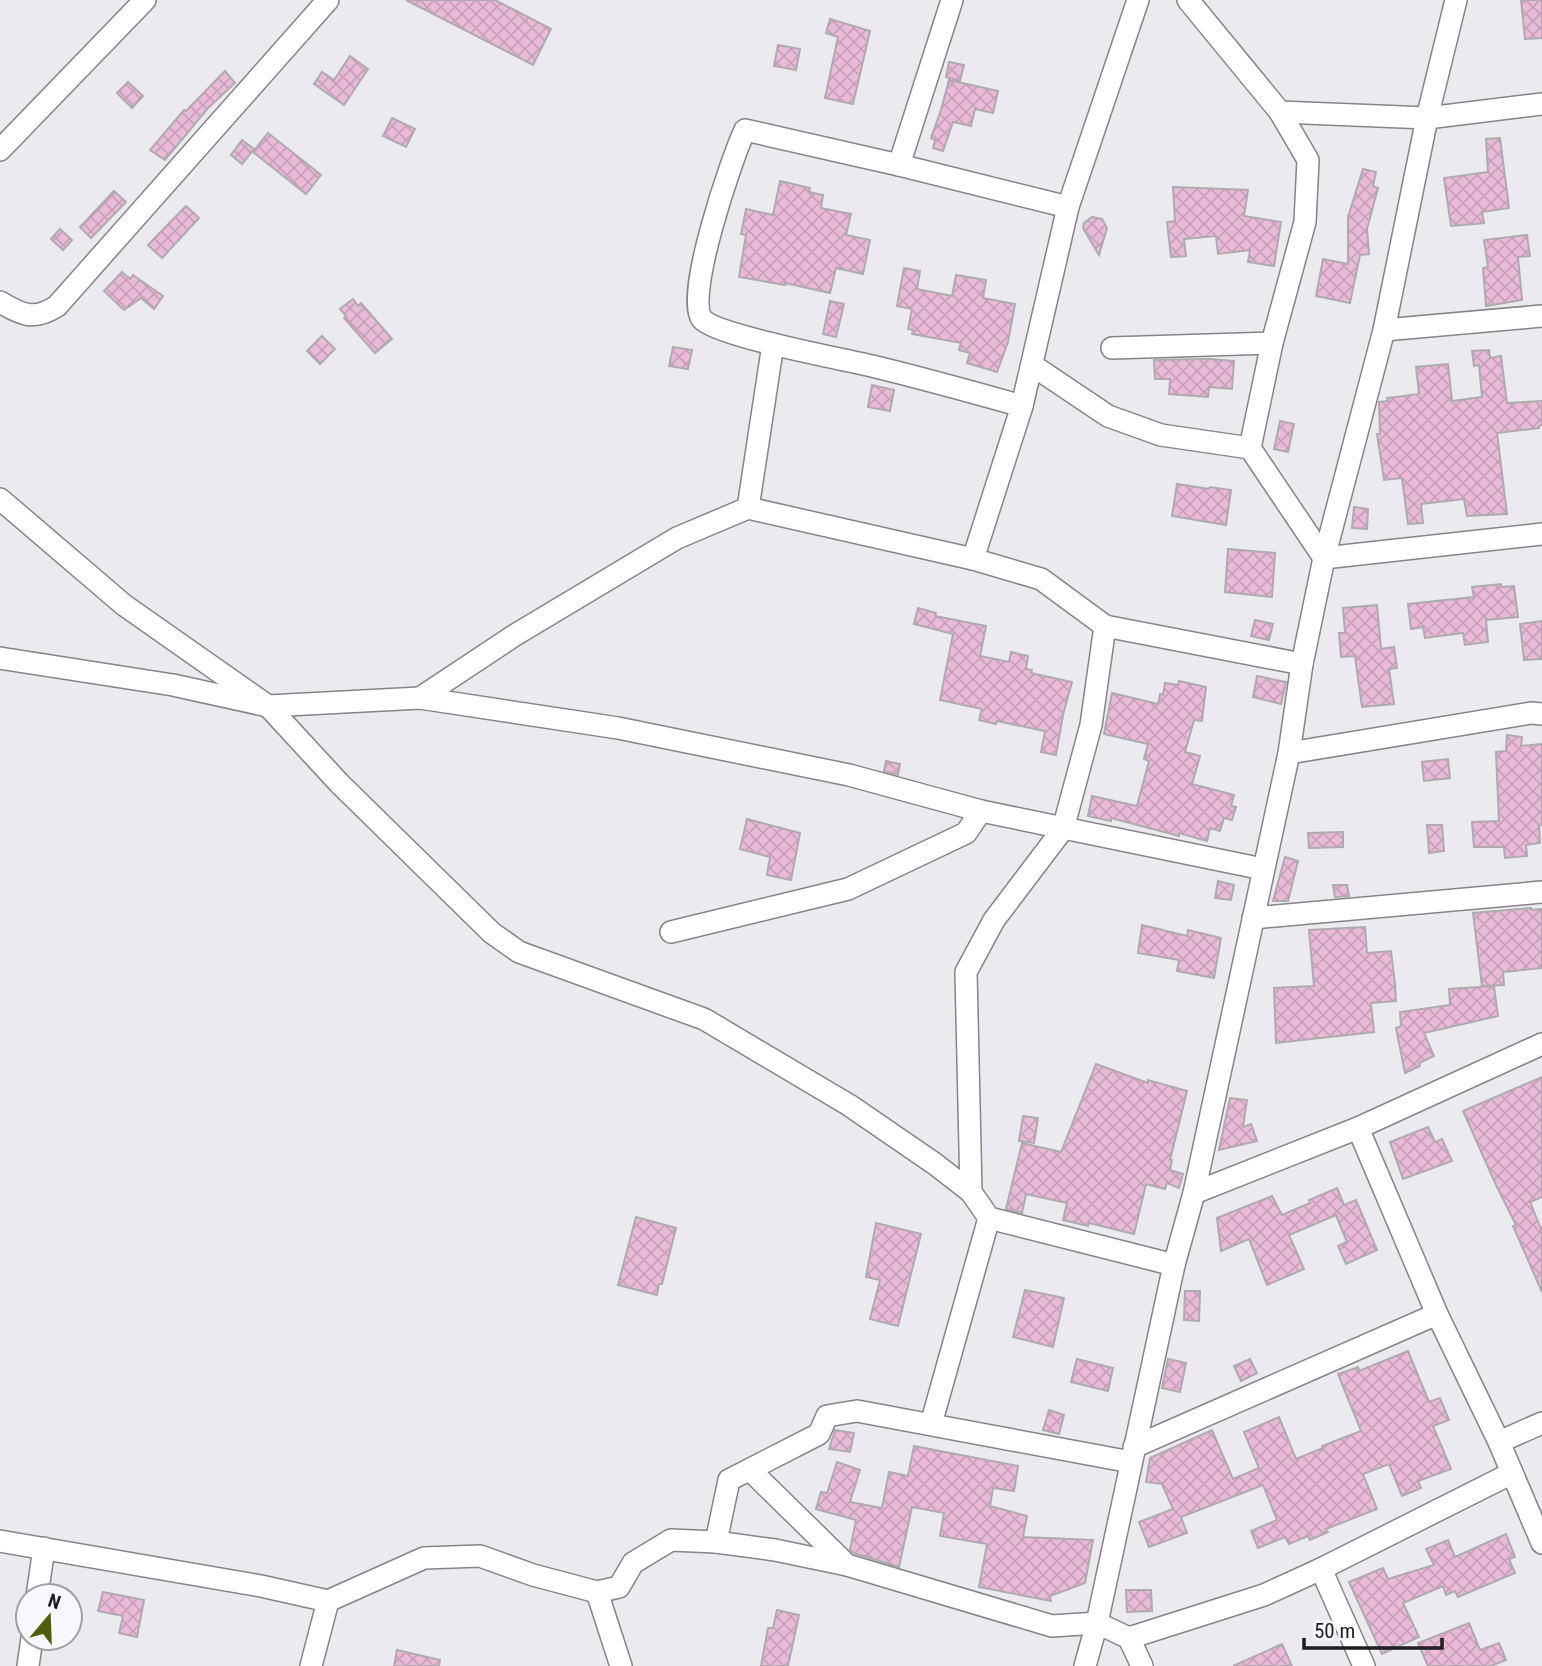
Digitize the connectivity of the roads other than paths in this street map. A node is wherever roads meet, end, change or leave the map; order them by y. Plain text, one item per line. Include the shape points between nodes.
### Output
1 (145, 0) edge
2 (328, 0) edge
3 (952, 0) edge
4 (1138, 0) edge
5 (1188, 0) edge
6 (1456, 0) edge
7 (1542, 104) edge
8 (1280, 112) junction
9 (1427, 118) junction
10 (0, 150) edge
11 (899, 165) junction
12 (1068, 207) junction
13 (0, 302) edge
14 (1542, 316) edge
15 (1384, 330) junction
16 (1272, 343) junction
17 (773, 344) junction
18 (1112, 348) dead end
19 (1032, 365) junction
20 (1021, 406) junction
21 (1250, 448) junction
22 (0, 499) edge
23 (748, 508) junction
24 (1542, 534) edge
25 (1324, 558) junction
26 (973, 559) junction
27 (1105, 626) junction
28 (0, 658) edge
29 (1303, 664) junction
30 (420, 698) junction
31 (268, 706) junction
32 (1542, 714) edge
33 (1289, 753) junction
34 (981, 811) junction
35 (1063, 829) junction
36 (1262, 869) junction
37 (1542, 892) edge
38 (1253, 918) junction
39 (671, 932) dead end
40 (1542, 1044) edge
41 (1358, 1128) junction
42 (971, 1192) junction
43 (1194, 1193) junction
44 (989, 1218) junction
45 (1174, 1265) junction
46 (1437, 1314) junction
47 (1542, 1423) edge
48 (931, 1424) junction
49 (1499, 1442) junction
50 (1132, 1454) junction
51 (750, 1471) junction
52 (1512, 1473) junction
53 (0, 1541) edge
54 (716, 1542) junction
55 (1542, 1543) edge
56 (44, 1548) junction
57 (847, 1565) junction
58 (1321, 1569) junction
59 (39, 1582) edge
60 (597, 1592) junction
61 (328, 1601) junction
62 (1097, 1623) junction
63 (1129, 1638) junction
64 (311, 1666) edge
65 (621, 1666) edge
66 (1085, 1666) edge
67 (1142, 1666) edge
68 (1364, 1666) edge

1 - 10 street
2 - 13 street via 57,306 33,316
3 - 11 street
4 - 12 street
5 - 8 street
6 - 9 street
7 - 9 street
8 - 9 street
8 - 16 street via 1308,160 1305,222
9 - 15 street
11 - 12 street
11 - 17 street via 745,130 723,189 696,306 712,326
12 - 19 street
14 - 15 street
15 - 25 street
16 - 18 street
16 - 21 street
17 - 20 street
17 - 23 street
19 - 20 street
19 - 21 street via 1108,416 1161,435
20 - 26 street
21 - 25 street
22 - 31 street via 124,605
23 - 26 street
23 - 30 street via 677,538
24 - 25 street
25 - 29 street
26 - 27 street via 1041,579
27 - 29 street
27 - 35 street via 1091,725
28 - 31 street via 173,685
29 - 33 street
30 - 31 street
30 - 34 street via 667,737 849,775
31 - 42 street via 338,783 511,947 704,1019 849,1105
32 - 33 street
33 - 36 street
34 - 35 street
34 - 39 street via 966,833 848,889
35 - 36 street
35 - 42 street via 994,920 966,972
36 - 38 street
37 - 38 street
38 - 43 street
40 - 41 street
41 - 43 street
41 - 46 street
42 - 44 street
43 - 45 street
44 - 45 street
44 - 48 street
45 - 50 street
46 - 49 street
46 - 50 street
47 - 49 street
48 - 50 street
48 - 51 street via 857,1411 827,1416 819,1434
49 - 52 street
50 - 62 street
51 - 54 street via 729,1480
51 - 57 street
52 - 55 street
52 - 58 street
53 - 56 street
54 - 57 street
54 - 60 street via 671,1540 633,1563 619,1587
56 - 59 street
56 - 61 street
57 - 62 street via 1052,1626
58 - 63 street via 1264,1595
58 - 68 street
60 - 61 street via 480,1556 424,1558
60 - 65 street
61 - 64 street
62 - 63 street
62 - 66 street
63 - 67 street

